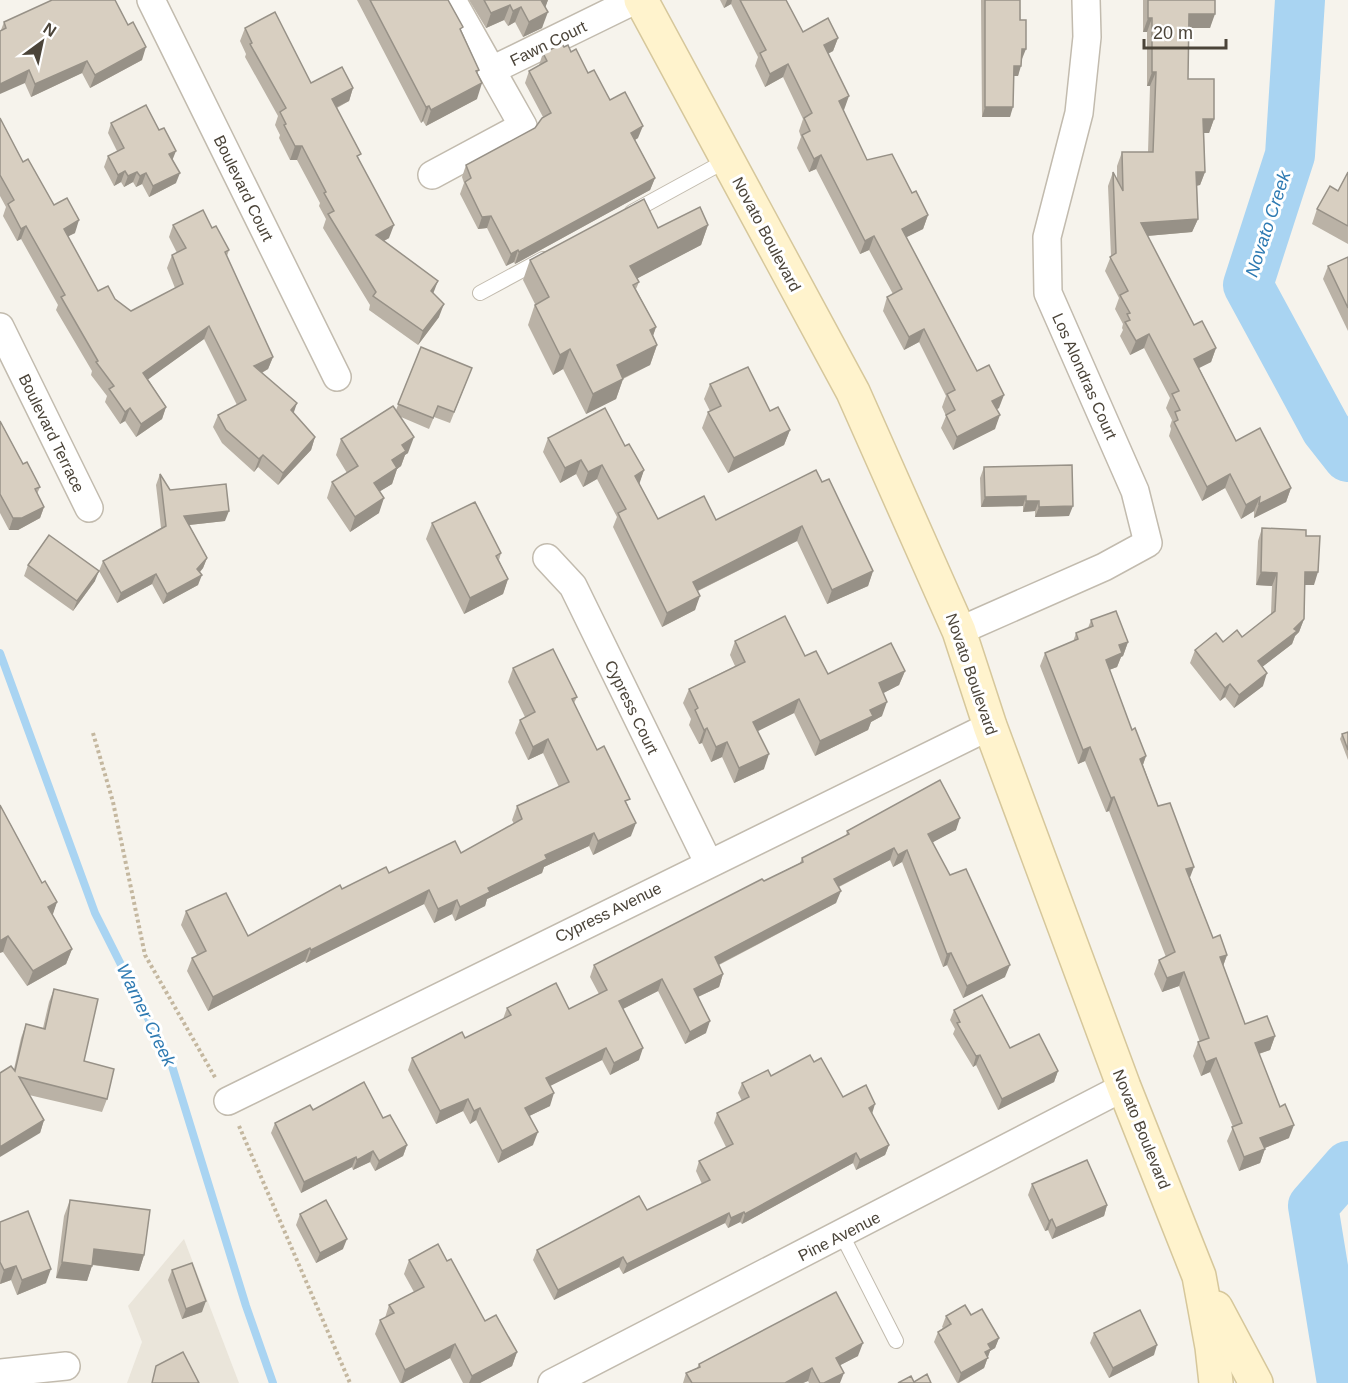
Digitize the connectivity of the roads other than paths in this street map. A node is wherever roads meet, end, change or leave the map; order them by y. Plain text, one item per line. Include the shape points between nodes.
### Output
1 (151, 0) edge
2 (452, 0) edge
3 (635, 0) edge
4 (641, 0) edge
5 (1086, 0) edge
6 (492, 69) junction
7 (728, 160) junction
8 (432, 175) dead end
9 (623, 217) edge
10 (551, 255) edge
11 (480, 293) dead end
12 (0, 327) edge
13 (338, 377) dead end
14 (89, 508) dead end
15 (547, 558) dead end
16 (958, 631) junction
17 (990, 726) junction
18 (708, 862) junction
19 (1124, 1087) junction
20 (228, 1101) road end
21 (842, 1235) junction
22 (1199, 1276) junction
23 (896, 1341) dead end
24 (66, 1366) dead end
25 (0, 1373) edge
26 (552, 1383) edge
27 (1216, 1383) edge
28 (1256, 1383) edge

1 - 13 street, Boulevard Court
2 - 6 street, Fawn Court
3 - 6 street, Fawn Court
4 - 7 main road, Novato Boulevard
5 - 16 street, Los Alondras Court via 1087,37 1079,113 1047,237 1048,293 1135,491 1148,543 1104,567
6 - 8 street, Fawn Court via 523,126
7 - 9 lane
7 - 16 main road, Novato Boulevard via 853,392
10 - 11 lane
12 - 14 street, Boulevard Terrace
15 - 18 street, Cypress Court via 573,586
16 - 17 main road, Novato Boulevard
17 - 18 street, Cypress Avenue
17 - 19 main road, Novato Boulevard
18 - 20 street, Cypress Avenue
19 - 21 street, Pine Avenue
19 - 22 main road, Novato Boulevard
21 - 23 lane
21 - 26 street, Pine Avenue
22 - 27 main road, Novato Boulevard
22 - 28 main road
24 - 25 street

